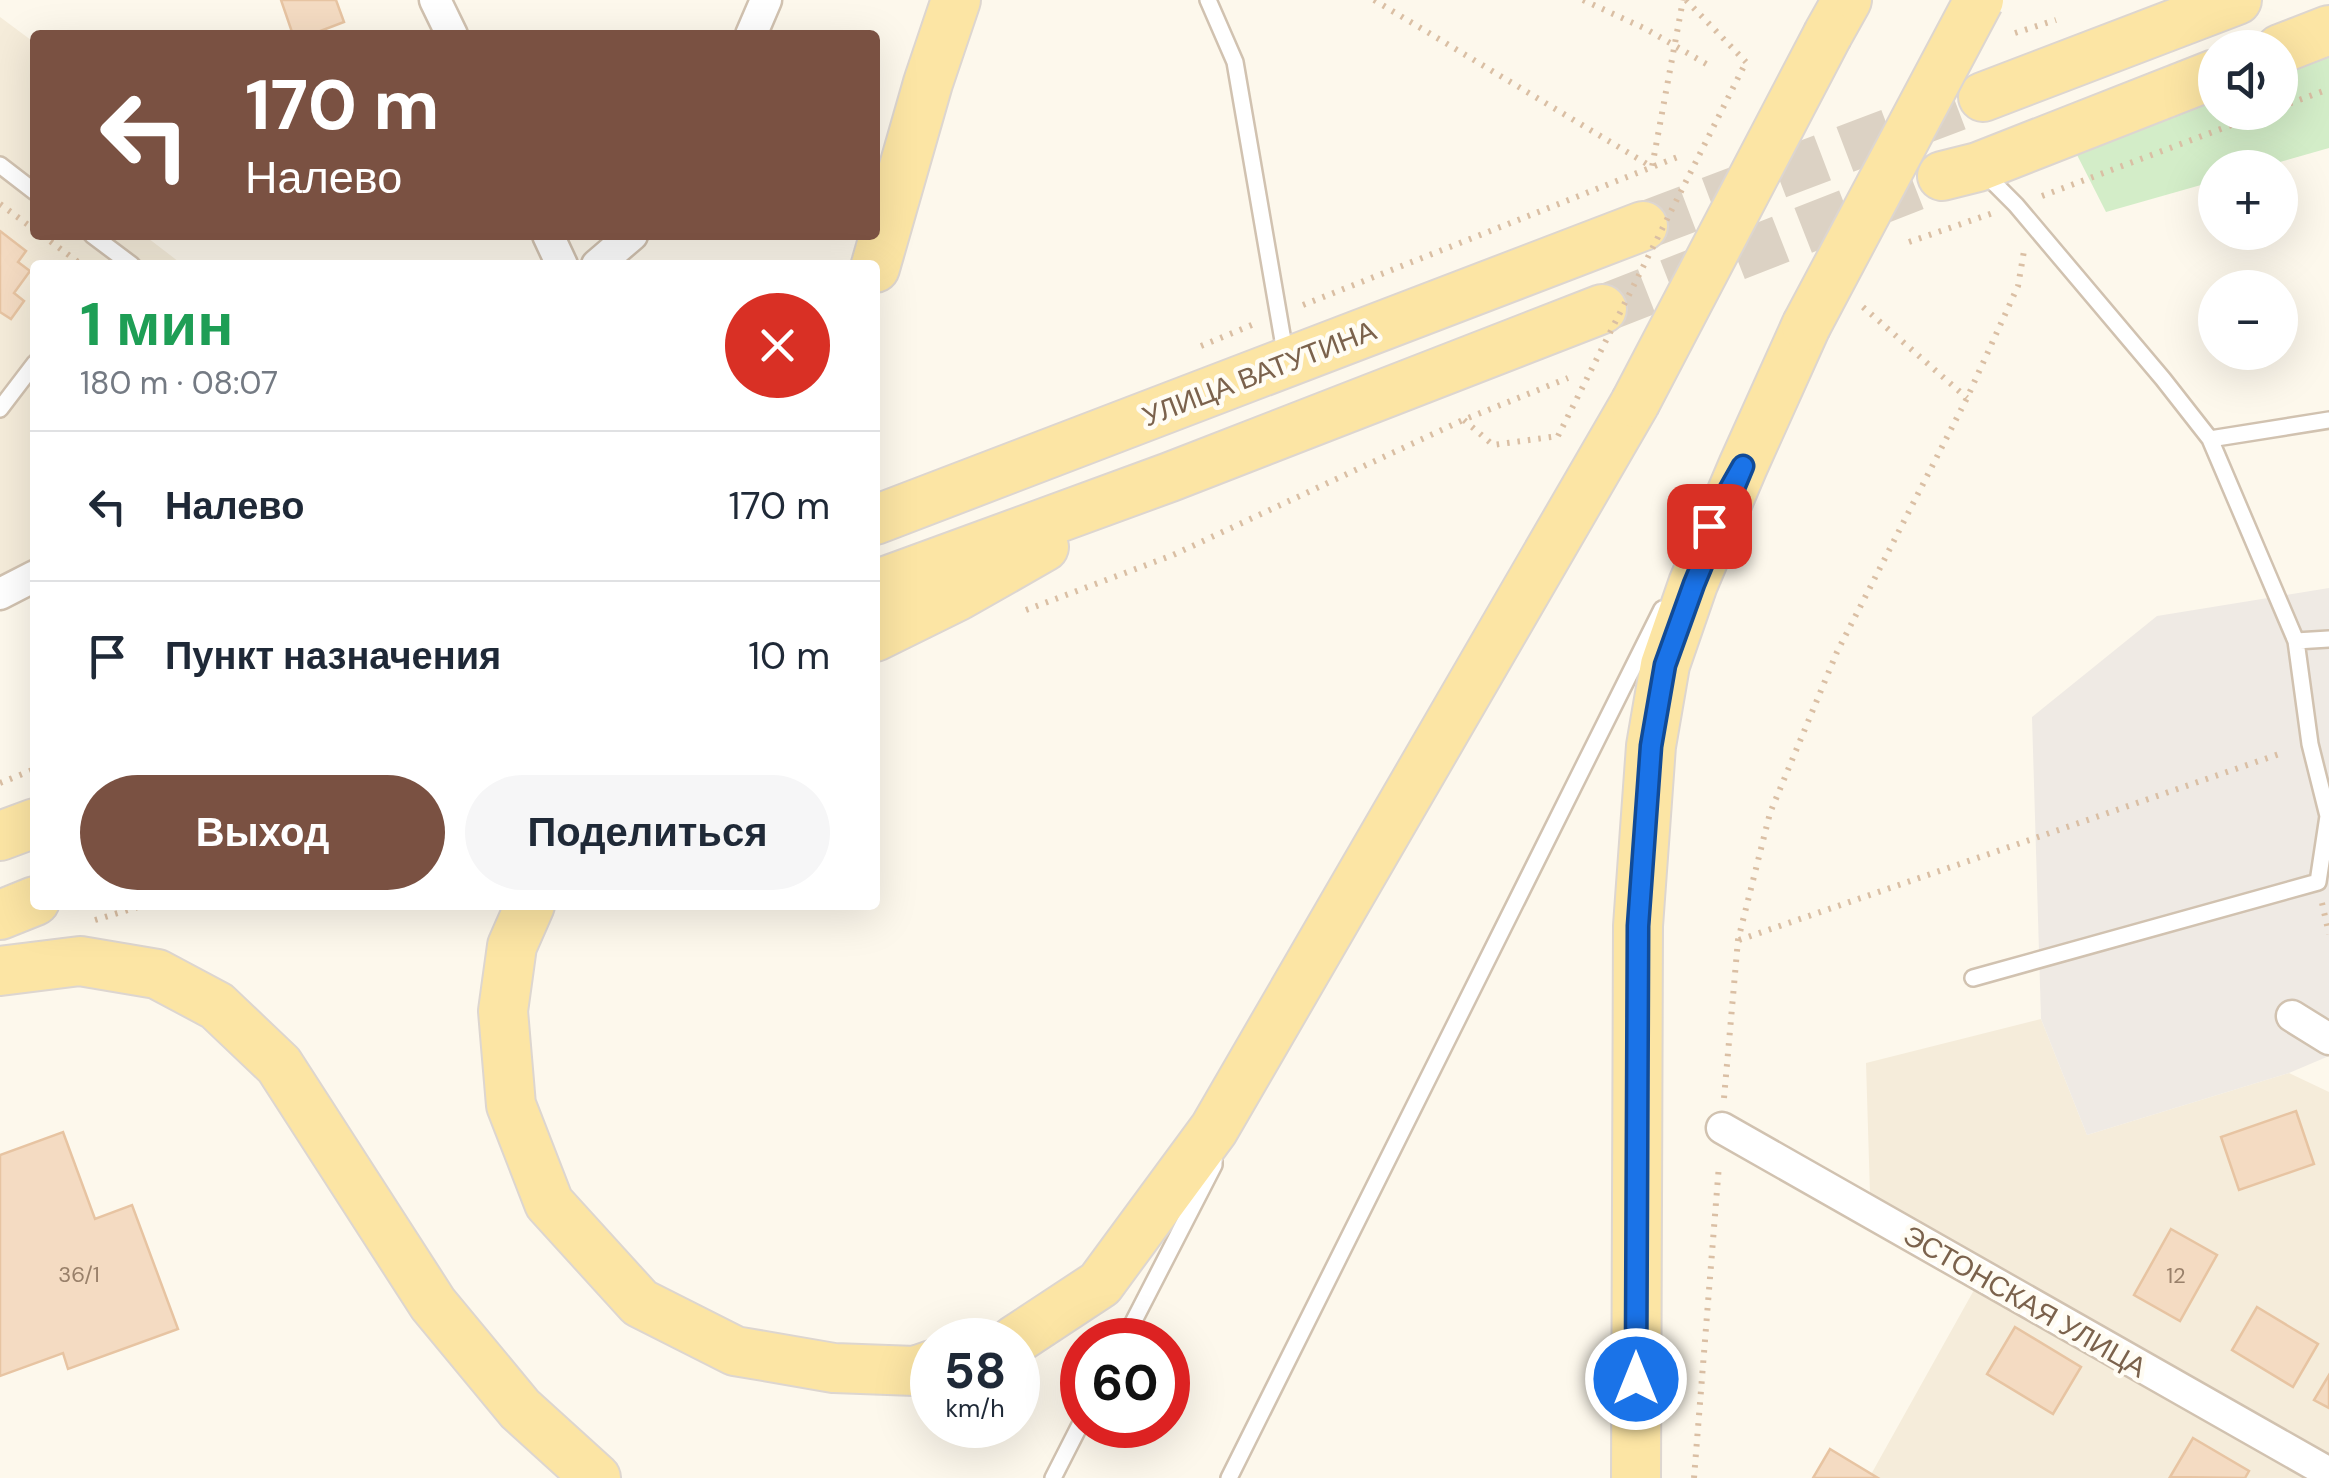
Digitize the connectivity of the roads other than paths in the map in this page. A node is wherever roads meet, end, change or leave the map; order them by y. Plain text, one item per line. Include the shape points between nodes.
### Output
1 (435, 0) edge
2 (766, 0) edge
3 (956, 0) edge
4 (1208, 0) edge
5 (1979, 0) edge
6 (2237, 0) edge
7 (1838, 17) edge
8 (450, 30) edge
9 (753, 30) edge
10 (2329, 30) edge
11 (2298, 42) edge
12 (2198, 81) edge
13 (1983, 97) tunnel mouth
14 (0, 165) edge
15 (1960, 172) joint
16 (30, 188) edge
17 (1643, 226) tunnel mouth
18 (96, 240) edge
19 (626, 240) edge
20 (113, 260) edge
21 (604, 260) edge
22 (877, 260) edge
23 (1602, 309) tunnel mouth
24 (1287, 362) junction
25 (30, 370) edge
26 (0, 409) edge
27 (2329, 420) edge
28 (2210, 440) junction
29 (1743, 466) junction
30 (1170, 477) junction
31 (880, 518) edge
32 (30, 579) edge
33 (880, 582) edge
34 (1676, 584) dead end
35 (0, 594) edge
36 (1667, 601) dead end
37 (880, 635) edge
38 (2329, 640) edge
39 (2296, 641) junction
40 (2329, 743) edge
41 (2310, 744) junction
42 (2329, 816) edge
43 (30, 826) edge
44 (0, 836) edge
45 (30, 903) edge
46 (528, 910) edge
47 (0, 914) edge
48 (0, 971) edge
49 (1973, 978) dead end
50 (2292, 1016) dead end
51 (2329, 1039) edge
52 (1722, 1128) road end
53 (1214, 1130) junction
54 (1135, 1318) edge
55 (1040, 1324) edge
56 (910, 1370) edge
57 (1068, 1448) edge
58 (2329, 1473) edge
59 (596, 1478) edge
60 (1053, 1478) edge
61 (1229, 1478) edge
62 (1636, 1478) edge

1 - 8 street
2 - 9 street
3 - 22 main road
4 - 24 lane via 1235,62
5 - 29 main road, bridge via 1806,326
6 - 13 main road
7 - 53 main road, bridge via 1635,403
10 - 11 main road
12 - 15 main road
14 - 16 lane
15 - 28 lane via 2016,206
17 - 24 main road, УЛИЦА ВАТУТИНА
18 - 20 lane
19 - 21 street
23 - 30 main road
24 - 31 main road, УЛИЦА ВАТУТИНА
25 - 26 lane
27 - 28 lane
28 - 39 lane
29 - 34 lane
29 - 62 main road via 1665,665 1651,746 1638,926
30 - 33 main road
30 - 37 main road
32 - 35 street
36 - 61 lane
38 - 39 lane
39 - 41 lane
40 - 41 lane
41 - 42 lane
42 - 49 lane via 2318,882
43 - 44 main road
45 - 47 main road
46 - 56 main road via 512,946 503,1011 511,1106 549,1204 640,1303 735,1351 834,1368
48 - 59 main road via 80,960 157,974 217,1006 279,1065 432,1304 520,1409
50 - 51 street
52 - 58 street, ЭСТОНСКАЯ УЛИЦА
53 - 54 lane via 1214,1166
53 - 55 main road via 1100,1284
57 - 60 lane

